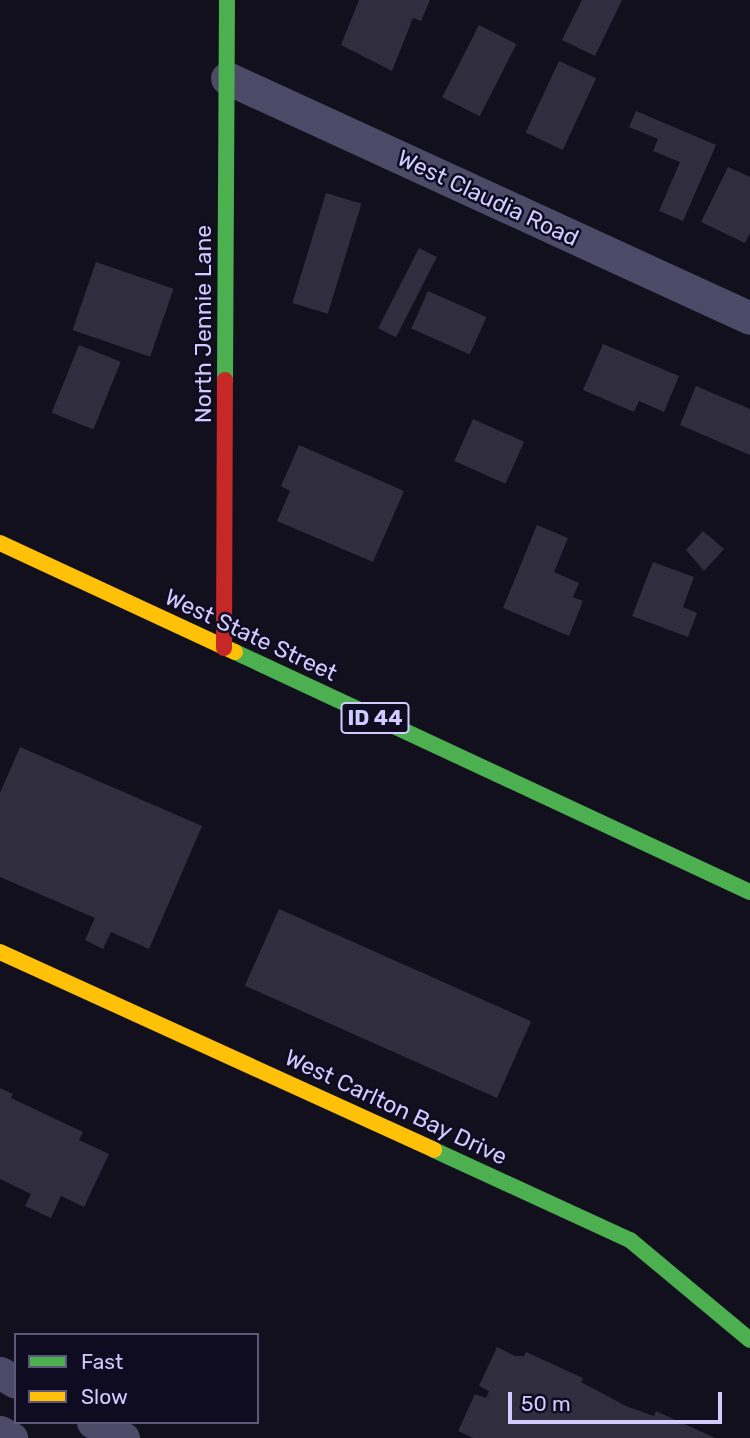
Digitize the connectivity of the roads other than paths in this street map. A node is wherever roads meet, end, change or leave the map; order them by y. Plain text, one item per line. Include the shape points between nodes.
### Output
1 (227, 0) edge
2 (227, 78) junction
3 (750, 318) edge
4 (0, 542) edge
5 (224, 648) junction
6 (750, 892) edge
7 (0, 951) edge
8 (750, 1340) edge
9 (97, 1424) edge
10 (0, 1432) edge
11 (11, 1438) edge
12 (123, 1438) edge

1 - 2 street, North Jennie Lane
2 - 3 street, West Claudia Road
2 - 5 street, North Jennie Lane
4 - 5 street, West State Street / ID 44
5 - 6 street, West State Street / ID 44
7 - 8 street, West Carlton Bay Drive via 630,1240
9 - 12 street
10 - 11 street

